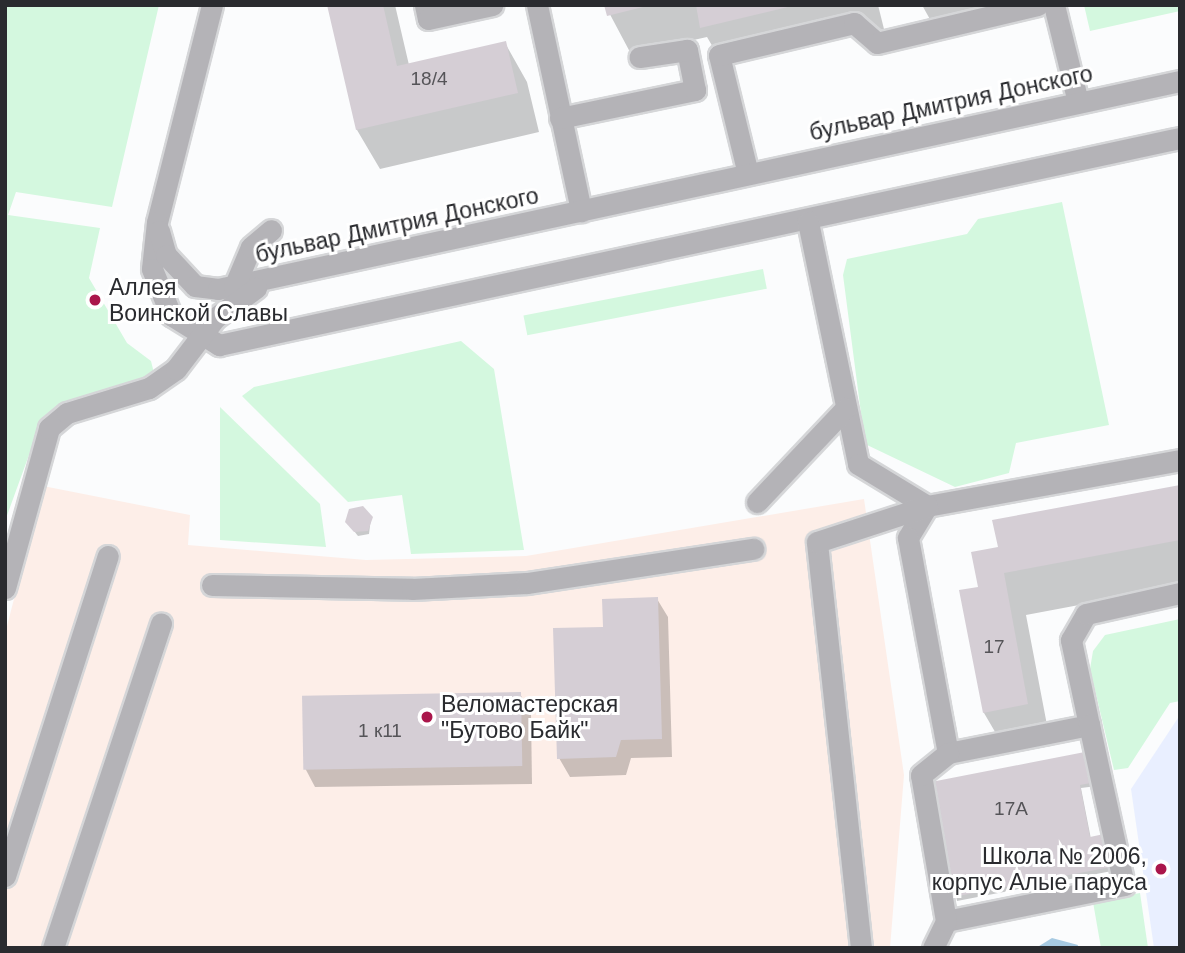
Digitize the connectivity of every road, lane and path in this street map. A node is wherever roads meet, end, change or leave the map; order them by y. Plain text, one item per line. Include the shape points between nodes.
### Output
1 (212, 5) edge
2 (425, 5) edge
3 (492, 5) edge
4 (537, 5) edge
5 (1054, 5) edge
6 (1029, 6) edge
7 (640, 57) dead end
8 (1180, 80) edge
9 (1078, 102) junction
10 (560, 118) junction
11 (1180, 138) edge
12 (748, 174) junction
13 (581, 211) junction
14 (157, 222) junction
15 (808, 222) junction
16 (271, 230) dead end
17 (270, 281) junction
18 (234, 287) junction
19 (199, 338) junction
20 (846, 408) junction
21 (1180, 460) edge
22 (757, 502) dead end
23 (927, 506) junction
24 (753, 549) dead end
25 (108, 556) dead end
26 (212, 585) dead end
27 (5, 587) edge
28 (1180, 593) edge
29 (162, 623) dead end
30 (1089, 724) junction
31 (948, 754) junction
32 (5, 876) edge
33 (946, 921) junction
34 (53, 948) edge
35 (861, 948) edge
36 (933, 948) edge

1 - 14 street
2 - 3 street via 428,19
4 - 10 street
5 - 9 street
6 - 12 street via 877,43 854,23 719,55
7 - 10 street via 687,50 695,89
8 - 9 street, бульвар Дмитрия Донского
9 - 12 street, бульвар Дмитрия Донского
10 - 13 street
11 - 15 street
12 - 13 street, бульвар Дмитрия Донского
13 - 17 street, бульвар Дмитрия Донского
14 - 18 street, бульвар Дмитрия Донского via 166,255 195,286
14 - 19 street via 156,289 170,315
15 - 19 street via 219,345
15 - 20 street
16 - 18 street via 251,247
17 - 18 street, бульвар Дмитрия Донского
17 - 19 street via 241,296
19 - 27 street via 176,369 149,388 67,413 49,428
20 - 22 street
20 - 23 street via 858,464
21 - 23 street
23 - 31 street via 908,538
23 - 35 street via 817,542
24 - 26 street via 527,583 412,589
25 - 32 street
28 - 30 street via 1086,614 1071,640
29 - 34 street
30 - 31 street
30 - 33 street via 1124,885
31 - 33 street via 920,775
33 - 36 street

